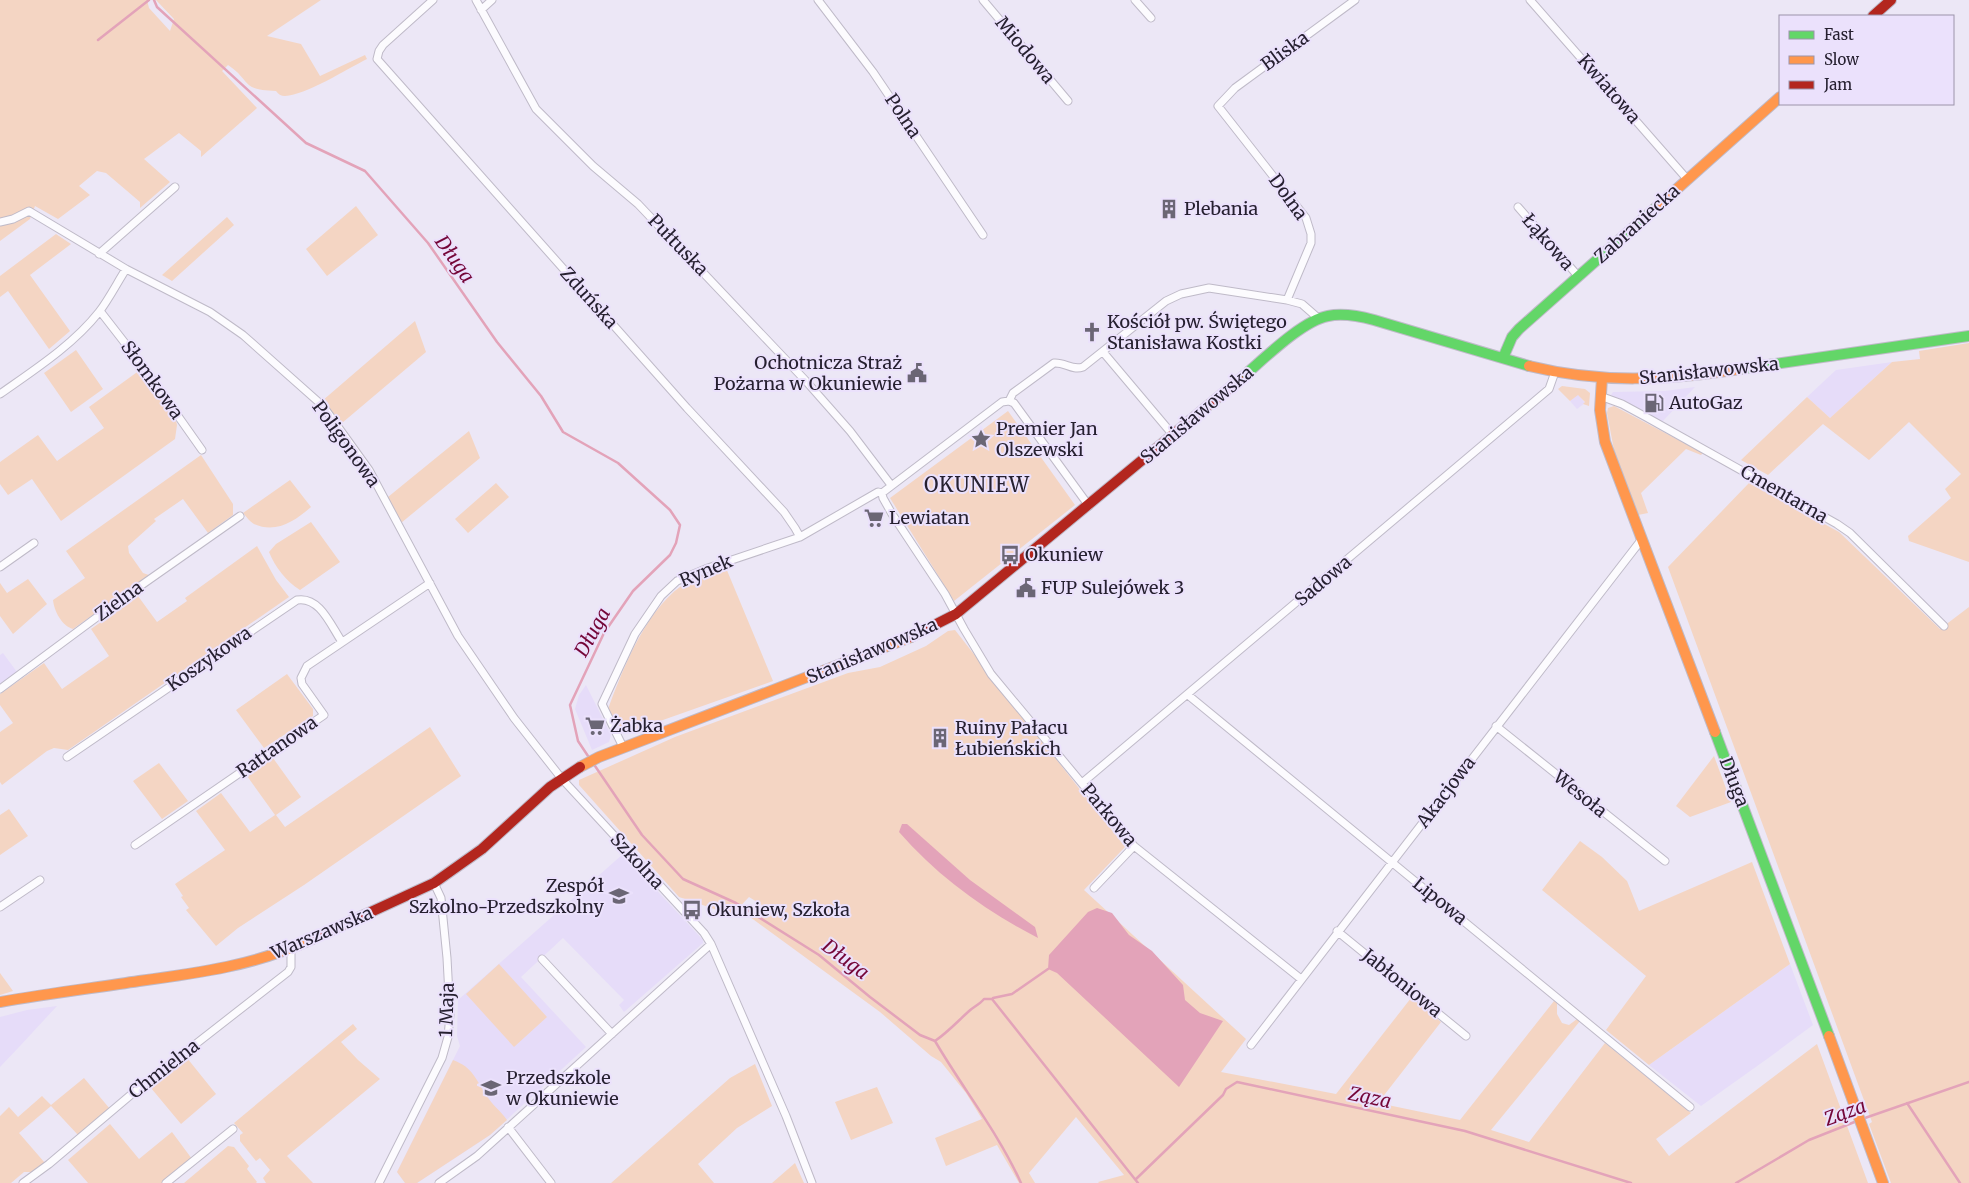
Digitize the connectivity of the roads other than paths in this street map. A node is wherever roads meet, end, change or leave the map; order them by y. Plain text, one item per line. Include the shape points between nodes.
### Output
1 (432, 0) edge
2 (476, 0) edge
3 (492, 0) edge
4 (818, 0) edge
5 (983, 0) edge
6 (1135, 0) edge
7 (1355, 0) edge
8 (1530, 0) edge
9 (1891, 0) edge
10 (481, 10) junction
11 (1874, 15) edge
12 (1151, 18) dead end
13 (1779, 98) edge
14 (1068, 101) dead end
15 (1218, 106) joint
16 (1688, 179) junction
17 (176, 187) dead end
18 (1518, 207) dead end
19 (0, 222) edge
20 (983, 234) dead end
21 (100, 254) junction
22 (126, 269) junction
23 (1578, 276) junction
24 (1287, 300) junction
25 (100, 311) junction
26 (1318, 318) junction
27 (1969, 336) edge
28 (1103, 352) junction
29 (1503, 358) junction
30 (1555, 372) junction
31 (1602, 378) junction
32 (0, 394) edge
33 (1600, 396) junction
34 (1009, 401) junction
35 (1173, 435) junction
36 (202, 450) dead end
37 (891, 485) junction
38 (882, 493) junction
39 (1089, 506) junction
40 (240, 516) dead end
41 (800, 537) junction
42 (1642, 539) junction
43 (34, 543) dead end
44 (0, 567) edge
45 (430, 583) junction
46 (956, 614) junction
47 (1944, 626) dead end
48 (342, 642) junction
49 (0, 689) edge
50 (1188, 696) junction
51 (1496, 726) junction
52 (624, 747) junction
53 (67, 757) dead end
54 (599, 757) joint
55 (562, 778) junction
56 (1082, 784) junction
57 (135, 845) dead end
58 (1134, 846) junction
59 (1665, 861) dead end
60 (1392, 862) junction
61 (40, 880) dead end
62 (434, 883) junction
63 (1094, 888) dead end
64 (0, 907) edge
65 (1337, 931) junction
66 (711, 944) junction
67 (291, 949) junction
68 (542, 959) dead end
69 (1301, 979) junction
70 (0, 1002) edge
71 (612, 1034) junction
72 (1466, 1036) dead end
73 (1251, 1045) dead end
74 (1690, 1107) dead end
75 (508, 1127) junction
76 (233, 1128) dead end
77 (810, 1180) edge
78 (23, 1183) edge
79 (166, 1183) edge
80 (379, 1183) edge
81 (439, 1183) edge
82 (551, 1183) edge
83 (1883, 1183) edge

1 - 41 street, Zduńska via 383,45 377,59 687,408 784,512
2 - 10 street, Pułtuska
3 - 10 street
4 - 20 street, Polna via 873,72
5 - 14 street, Miodowa
6 - 12 street
7 - 15 street, Bliska via 1235,88
8 - 16 street, Kwiatowa
9 - 11 main road
10 - 37 street, Pułtuska via 536,109 593,166 638,204 778,351 850,431
13 - 16 main road, Zabraniecka
15 - 24 street, Dolna via 1306,218 1311,244
16 - 23 main road, Zabraniecka
17 - 21 street
18 - 23 street, Łąkowa
19 - 21 street, Poligonowa via 29,210
21 - 22 street, Poligonowa
22 - 25 street
22 - 45 street, Poligonowa via 210,312 243,335 323,406 369,470
23 - 29 main road, Zabraniecka via 1519,329
24 - 26 street via 1302,304
24 - 28 street via 1209,288 1181,294 1166,301
25 - 32 street via 56,353
25 - 36 street, Słomkowa
26 - 29 main road, Stanisławowska via 1349,315
26 - 35 main road, Stanisławowska via 1303,326
27 - 31 main road, Stanisławowska via 1700,375 1664,379
28 - 34 street, Rynek via 1079,368 1054,363 1013,393
28 - 35 street
29 - 30 main road, Stanisławowska
30 - 31 main road, Stanisławowska
30 - 50 street, Sadowa via 1549,389
31 - 33 main road, Długa
33 - 42 main road, Długa via 1605,442
33 - 47 street, Cmentarna via 1622,404 1837,524
34 - 37 street, Rynek via 1000,403
34 - 39 street via 1014,403
35 - 39 main road, Stanisławowska
37 - 38 street, Rynek
38 - 41 street, Rynek via 878,492
38 - 46 street
39 - 46 main road, Stanisławowska
40 - 49 street, Zielna
41 - 52 street, Rynek via 708,568 677,582 661,596 635,634 602,704
42 - 51 street, Akacjowa
42 - 83 main road, Długa
43 - 44 street
45 - 48 street, Rattanowa
45 - 55 street, Poligonowa via 482,673
46 - 52 main road, Stanisławowska via 915,636
46 - 56 street, Parkowa via 991,674
48 - 53 street, Koszykowa via 316,604 305,599 297,600
48 - 57 street, Rattanowa via 307,666 301,678 324,715
50 - 56 street, Sadowa
50 - 60 street, Lipowa
51 - 59 street, Wesoła
51 - 60 street, Akacjowa
52 - 54 main road, Stanisławowska
54 - 55 main road, Warszawska
55 - 62 main road, Warszawska via 482,849
55 - 66 street, Szkolna
56 - 58 street, Parkowa
58 - 63 street
58 - 69 street, Parkowa
60 - 65 street, Akacjowa
60 - 74 street, Lipowa
61 - 64 street
62 - 67 main road, Warszawska
62 - 80 street, 1 Maja via 440,898 447,958 448,1037 442,1058
65 - 69 street, Akacjowa
65 - 72 street, Jabłoniowa
66 - 71 street
66 - 77 street, Szkolna via 786,1116
67 - 70 main road, Warszawska via 213,971
67 - 78 street, Chmielna via 288,972 133,1092
68 - 71 street
69 - 73 street, Akacjowa
71 - 75 street
75 - 81 street via 477,1156
75 - 82 street
76 - 79 street

